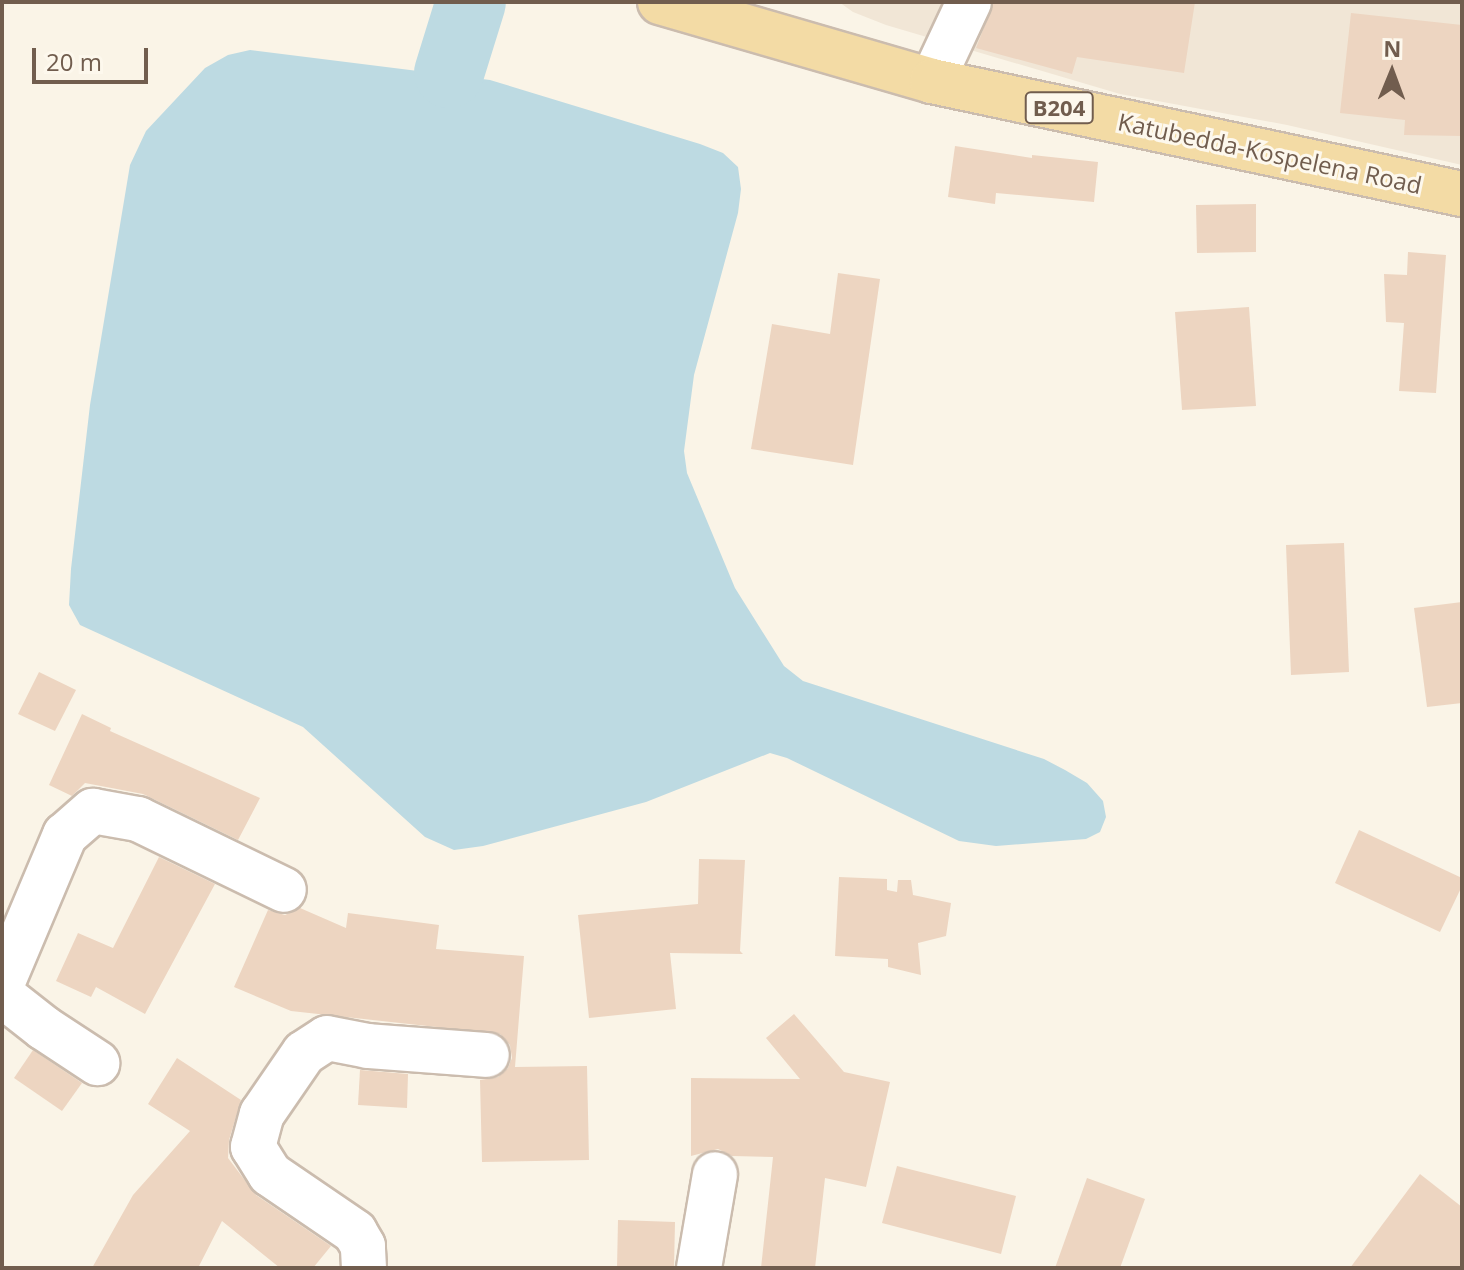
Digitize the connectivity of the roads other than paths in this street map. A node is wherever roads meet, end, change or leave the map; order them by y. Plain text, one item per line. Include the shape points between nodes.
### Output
1 (660, 2) edge
2 (969, 2) edge
3 (932, 81) junction
4 (1462, 194) edge
5 (284, 890) dead end
6 (2, 984) edge
7 (2, 995) edge
8 (487, 1055) dead end
9 (97, 1063) dead end
10 (715, 1174) dead end
11 (364, 1268) edge
12 (699, 1268) edge

1 - 3 main road, Katubedda-Kospelena Road / B204
2 - 3 street
3 - 4 main road, Katubedda-Kospelena Road / B204
5 - 6 street via 138,819 93,811 65,835
7 - 9 street
8 - 11 street via 327,1038 304,1053 262,1114 253,1147 270,1174 355,1232 363,1246
10 - 12 street

